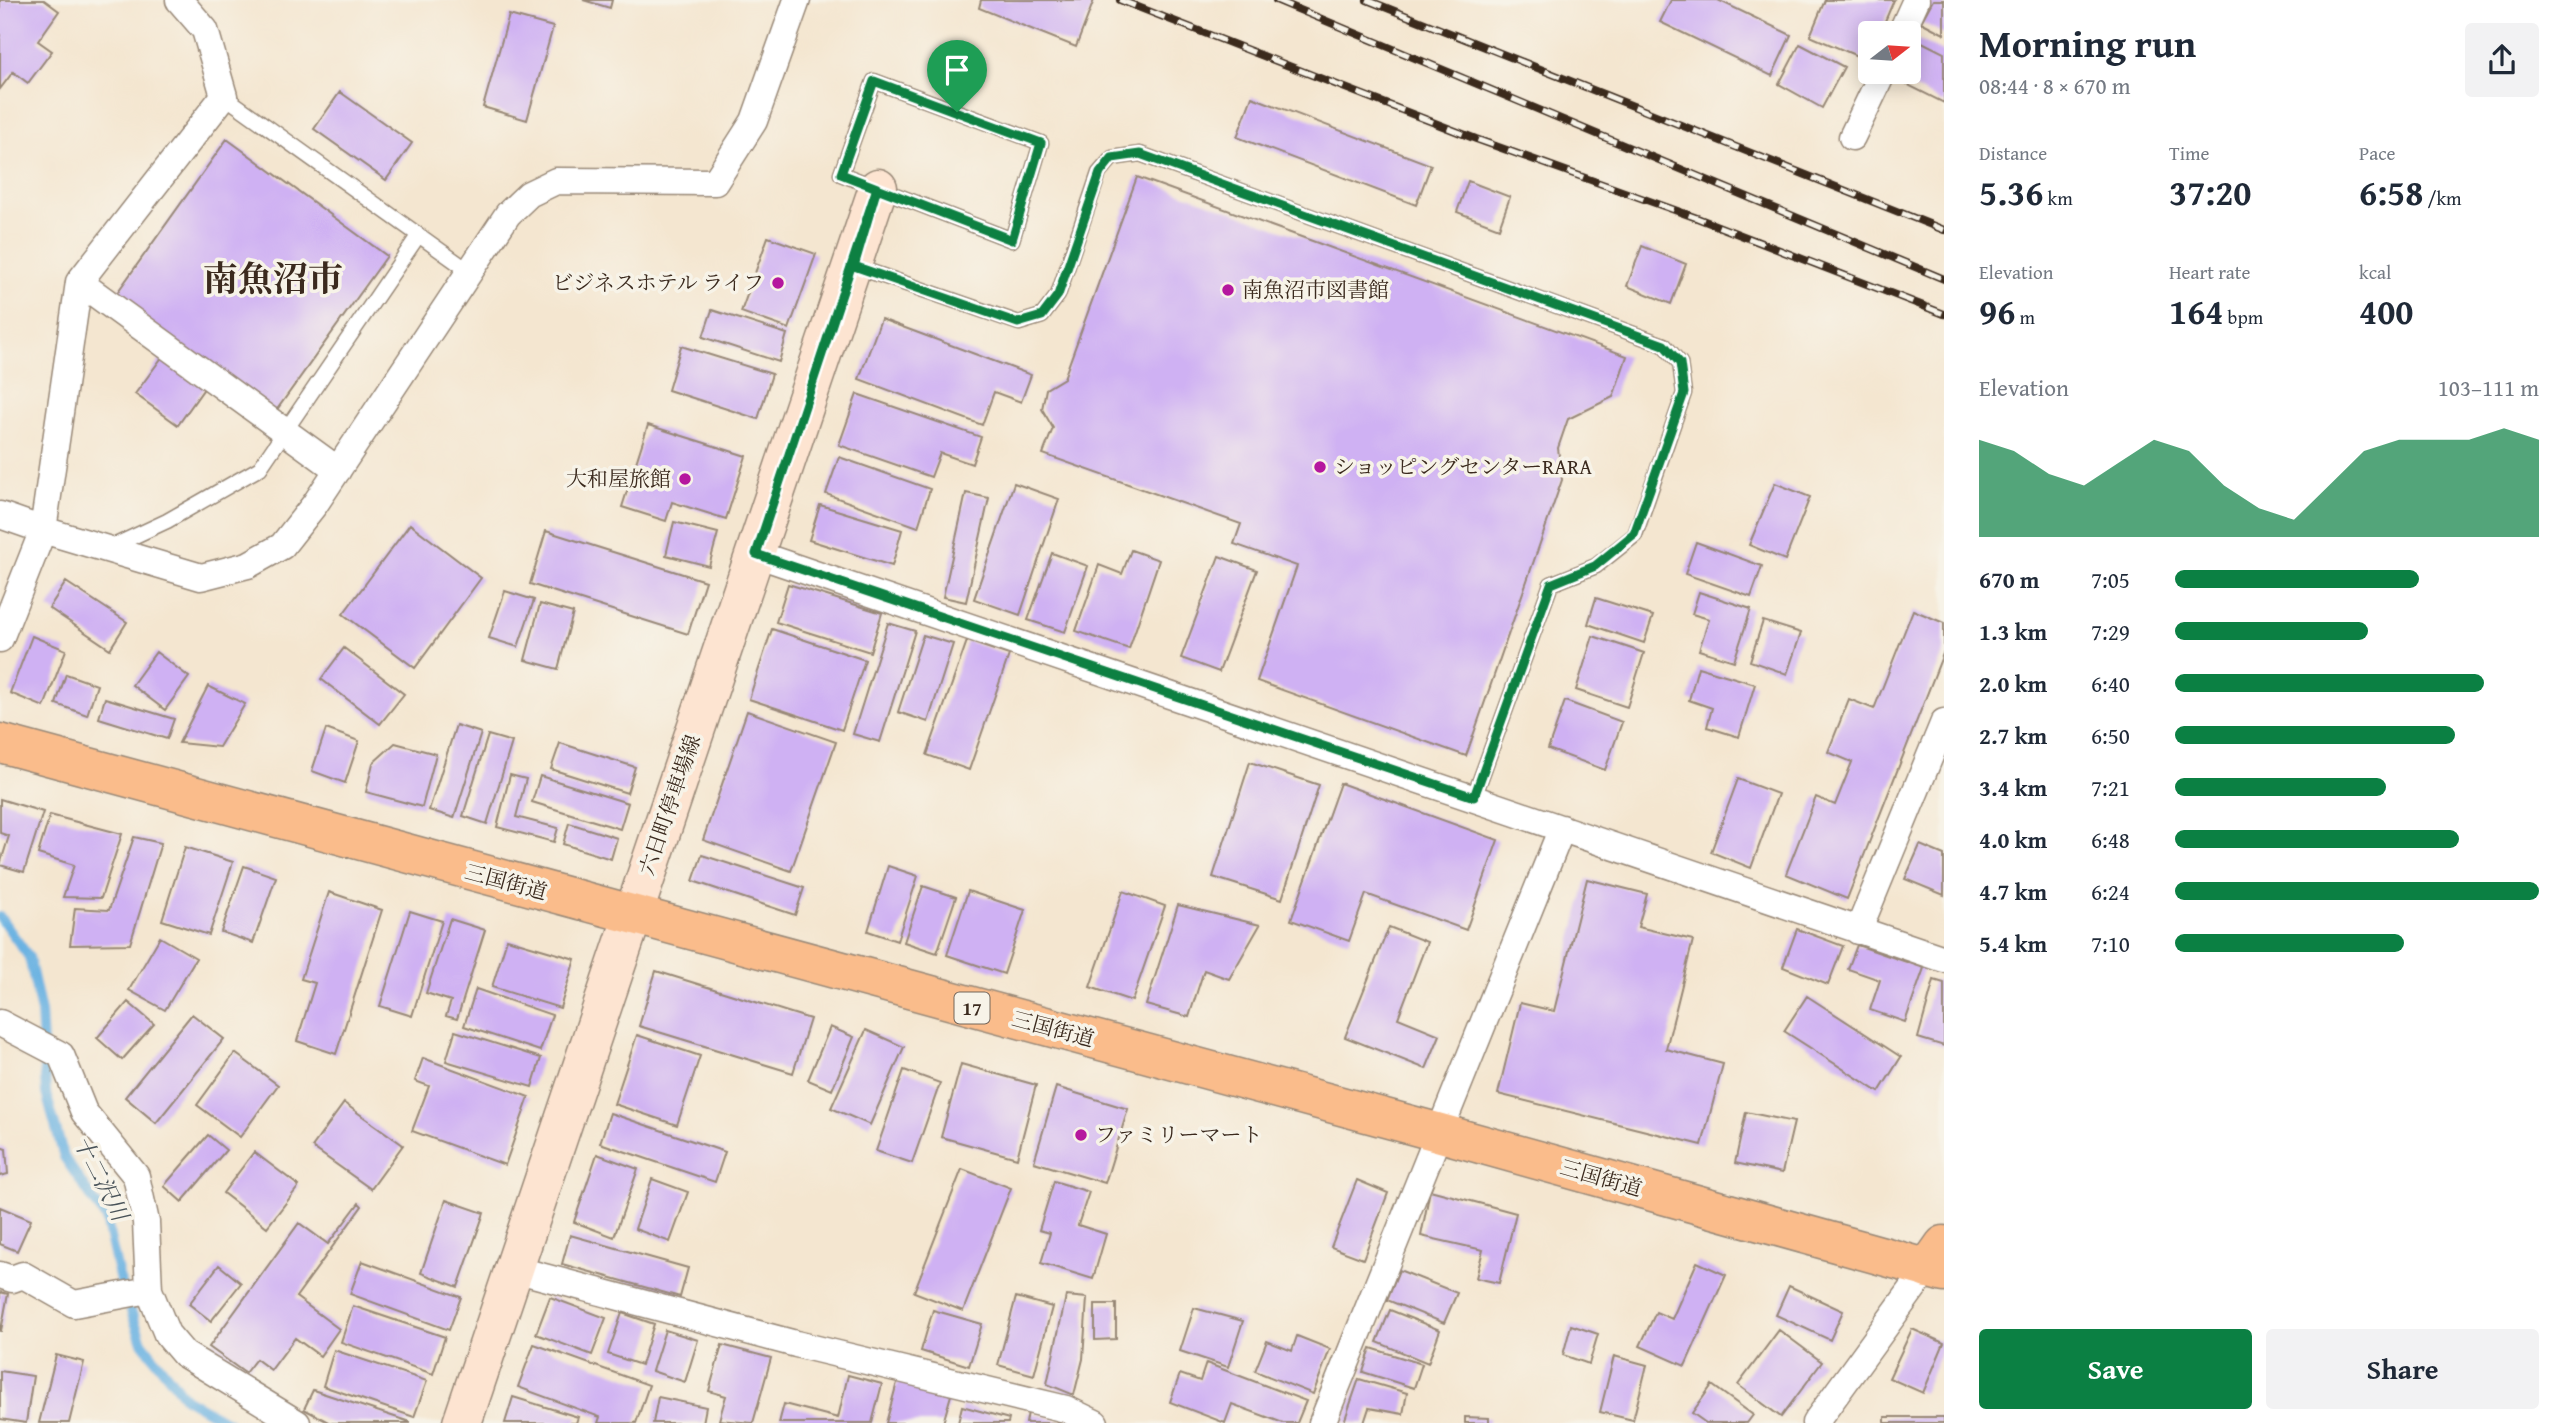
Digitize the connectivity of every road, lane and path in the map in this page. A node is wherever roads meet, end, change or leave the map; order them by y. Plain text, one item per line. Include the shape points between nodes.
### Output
1 (179, 0) edge
2 (797, 0) edge
3 (1916, 0) edge
4 (1906, 21) edge
5 (1876, 84) edge
6 (224, 96) junction
7 (1852, 137) dead end
8 (877, 188) junction
9 (418, 236) junction
10 (854, 266) junction
11 (469, 271) junction
12 (79, 282) junction
13 (284, 433) junction
14 (338, 470) junction
15 (0, 515) edge
16 (43, 530) junction
17 (103, 550) junction
18 (756, 554) junction
19 (0, 639) edge
20 (1944, 722) edge
21 (0, 743) edge
22 (1474, 797) junction
23 (1562, 828) junction
24 (632, 916) junction
25 (1858, 931) junction
26 (1944, 959) edge
27 (11, 1029) edge
28 (1437, 1132) junction
29 (1938, 1262) edge
30 (514, 1269) junction
31 (0, 1275) edge
32 (148, 1290) junction
33 (297, 1423) edge
34 (462, 1423) edge
35 (1095, 1423) edge
36 (1322, 1423) edge
37 (1815, 1423) edge

1 - 6 street via 205,30
2 - 11 street via 754,121 715,182 556,181 529,194 508,214
3 - 4 street
5 - 7 street
6 - 9 lane
6 - 12 street
8 - 8 lane via 841,174 874,81 1041,143 1012,240
8 - 10 main road, 六日町停車場線
9 - 11 lane
9 - 13 lane
10 - 18 main road, 六日町停車場線
10 - 22 lane via 1018,323 1042,316 1058,295 1100,173 1112,158 1140,154 1664,345 1680,363 1684,393 1634,534 1595,566 1551,584
11 - 14 street
12 - 13 street
12 - 16 street
13 - 14 street
13 - 17 lane via 260,468 167,521
14 - 17 street via 282,546 248,565 201,578
15 - 16 street
16 - 17 street
16 - 19 street
18 - 22 street
18 - 24 main road, 六日町停車場線
20 - 25 street
21 - 24 highway, 三国街道 / 17
22 - 23 street
23 - 25 street
23 - 28 street
24 - 28 highway, 三国街道 / 17
24 - 30 main road, 六日町停車場線
25 - 26 street
27 - 32 street via 61,1055 84,1112 136,1176 146,1222
28 - 29 highway, 三国街道 / 17
28 - 36 street
29 - 37 street
30 - 34 main road, 六日町停車場線
30 - 35 street via 1066,1409
31 - 32 street via 12,1279 23,1275 74,1304
32 - 33 street via 167,1334 184,1354

